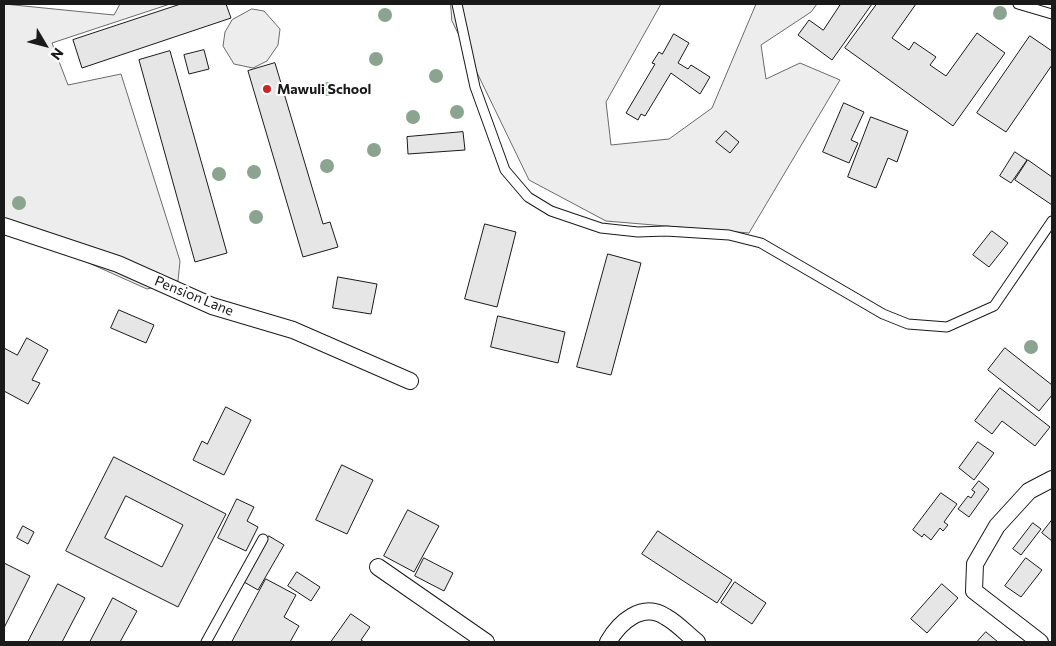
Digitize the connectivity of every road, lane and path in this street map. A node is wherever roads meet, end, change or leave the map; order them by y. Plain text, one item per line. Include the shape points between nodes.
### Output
1 (457, 4) edge
2 (1018, 4) edge
3 (1052, 14) edge
4 (1052, 221) edge
5 (4, 226) edge
6 (410, 381) dead end
7 (1052, 479) edge
8 (263, 539) dead end
9 (378, 567) dead end
10 (206, 642) edge
11 (486, 642) edge
12 (608, 642) edge
13 (697, 642) edge
14 (1040, 642) edge

1 - 4 lane via 475,87 505,170 528,197 551,210 601,228 729,235 761,243 883,314 908,324 947,327 994,306
2 - 3 lane
5 - 6 street, Pension Lane via 118,264 212,306 293,330
7 - 14 street via 1030,491 1004,519 975,564 974,591
8 - 10 lane
9 - 11 street
12 - 13 street via 625,619 650,612 665,615

